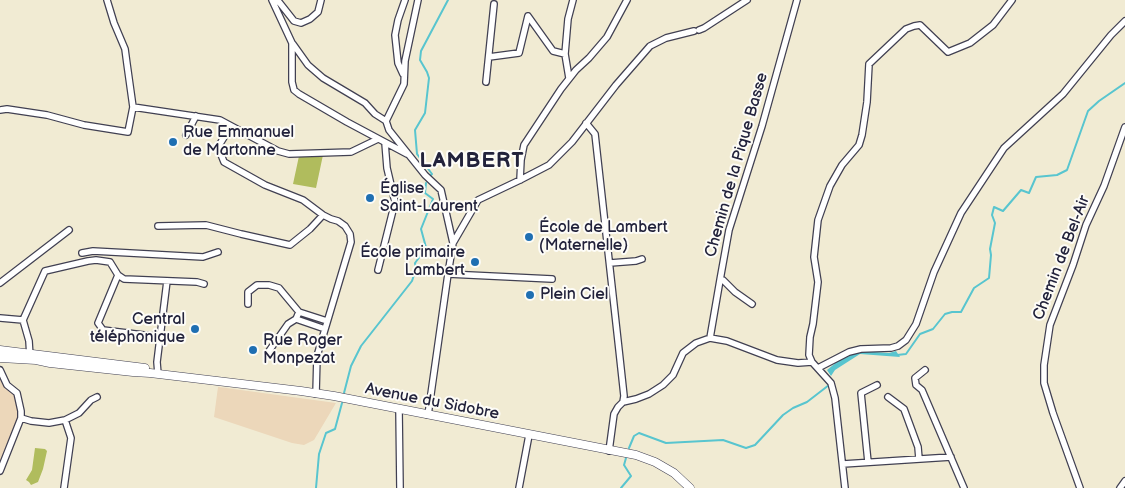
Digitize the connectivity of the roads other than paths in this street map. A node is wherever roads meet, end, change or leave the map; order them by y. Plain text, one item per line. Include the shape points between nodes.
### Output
1 (108, 0) edge
2 (321, 0) edge
3 (406, 0) edge
4 (418, 0) edge
5 (573, 0) edge
6 (627, 0) edge
7 (747, 0) edge
8 (790, 0) edge
9 (1012, 0) edge
10 (272, 1) edge
11 (797, 1) edge
12 (494, 4) dead end
13 (1125, 21) edge
14 (292, 44) junction
15 (565, 54) junction
16 (489, 57) junction
17 (404, 76) junction
18 (569, 78) junction
19 (486, 82) dead end
20 (133, 107) junction
21 (0, 110) edge
22 (196, 116) junction
23 (386, 121) junction
24 (586, 124) junction
25 (231, 126) junction
26 (1125, 127) edge
27 (186, 134) dead end
28 (378, 139) junction
29 (385, 143) junction
30 (411, 156) junction
31 (520, 180) junction
32 (323, 215) junction
33 (158, 226) dead end
34 (69, 230) dead end
35 (454, 243) junction
36 (218, 252) dead end
37 (82, 253) dead end
38 (115, 253) junction
39 (642, 258) dead end
40 (110, 262) junction
41 (610, 264) junction
42 (378, 270) dead end
43 (448, 274) junction
44 (118, 275) junction
45 (552, 279) dead end
46 (720, 280) junction
47 (167, 282) junction
48 (0, 283) edge
49 (204, 284) dead end
50 (248, 304) dead end
51 (752, 304) dead end
52 (299, 312) junction
53 (0, 318) edge
54 (296, 319) junction
55 (23, 320) junction
56 (327, 321) junction
57 (325, 329) junction
58 (161, 334) junction
59 (710, 338) junction
60 (0, 350) edge
61 (269, 351) dead end
62 (30, 356) junction
63 (0, 358) edge
64 (812, 362) junction
65 (818, 368) junction
66 (0, 370) edge
67 (925, 370) dead end
68 (158, 374) junction
69 (877, 385) dead end
70 (316, 394) junction
71 (97, 397) dead end
72 (888, 397) dead end
73 (623, 402) junction
74 (399, 409) junction
75 (428, 415) junction
76 (20, 418) junction
77 (65, 420) junction
78 (529, 435) junction
79 (609, 451) junction
80 (951, 456) junction
81 (919, 459) junction
82 (868, 462) junction
83 (843, 464) junction
84 (0, 471) edge
85 (1125, 481) edge
86 (521, 487) edge
87 (64, 488) edge
88 (400, 488) edge
89 (690, 488) edge
90 (846, 488) edge
91 (964, 488) edge
92 (1080, 488) edge
93 (1120, 488) edge

1 - 20 street via 124,49
2 - 10 street via 318,12 301,23 294,20 279,2
3 - 17 street via 395,35 398,63
4 - 17 street via 404,60
5 - 15 street
6 - 18 street via 606,37
7 - 24 street via 704,28 666,38 650,46
8 - 11 street
9 - 64 street via 993,25 970,43 948,52 920,25 914,26 906,29 869,64 867,102 859,145 830,186 818,220 814,256 818,282 809,355
10 - 14 street
11 - 46 street, Chemin de la Pique Basse via 730,230
12 - 16 street
13 - 65 street via 1063,94 1004,148 961,213 934,272 916,324 906,340 892,348 849,352
14 - 23 street via 322,78 365,103
14 - 28 street via 294,90
15 - 16 street via 553,52 528,16 519,54
15 - 18 street
16 - 19 street
17 - 23 street via 404,84
18 - 31 street via 524,145
20 - 21 street via 128,132 47,115
20 - 22 street
22 - 25 street via 220,120
22 - 27 street
23 - 30 street via 389,130
24 - 31 street via 550,165
24 - 41 street via 595,134
25 - 28 street via 289,154 351,152
25 - 32 street via 218,147 224,162 266,185 303,200
26 - 92 street, Chemin de Bel-Air via 1050,325 1044,365 1044,383 1053,414
28 - 29 street
29 - 30 street
29 - 42 street via 395,202
30 - 35 street via 441,190
31 - 35 street via 478,200
32 - 33 street via 290,245 206,225
32 - 56 street via 345,226 351,242
34 - 48 street
35 - 43 street
36 - 38 street via 203,257
37 - 38 street
38 - 40 street
39 - 41 street
40 - 44 street
40 - 55 street via 96,260 45,271
41 - 73 street
43 - 45 street
43 - 75 street
44 - 47 street via 124,279
44 - 58 street via 98,323 103,330 152,336
46 - 51 street
46 - 59 street, Chemin de la Pique Basse
47 - 49 street
47 - 58 street
50 - 52 street via 248,292 257,285 269,285 279,288
52 - 54 street
52 - 56 street
53 - 55 street
54 - 57 street
54 - 61 street via 288,324
55 - 62 street
56 - 57 street
57 - 70 street via 317,356
58 - 68 street
59 - 64 street via 727,340 777,360
59 - 73 street via 683,353 673,375 663,386
60 - 62 main road, Avenue du Sidobre
62 - 63 main road, Avenue du Sidobre
62 - 68 main road, Avenue du Sidobre
64 - 65 street
65 - 83 street via 831,383 835,398
66 - 76 street via 7,385 17,393
67 - 80 street via 915,378 916,385 922,390
68 - 70 main road, Avenue du Sidobre
69 - 82 street via 861,393
70 - 74 main road, Avenue du Sidobre
71 - 77 street
72 - 81 street via 904,410 918,447
73 - 79 street via 614,414
74 - 75 main road, Avenue du Sidobre
74 - 88 street
75 - 78 main road, Avenue du Sidobre
76 - 77 street via 50,423
76 - 84 street
77 - 87 street via 71,438
78 - 79 main road, Avenue du Sidobre
78 - 86 street
79 - 89 main road, Avenue du Sidobre via 656,462
80 - 81 street
80 - 91 street
81 - 82 street
82 - 83 street
83 - 90 street
85 - 93 street

